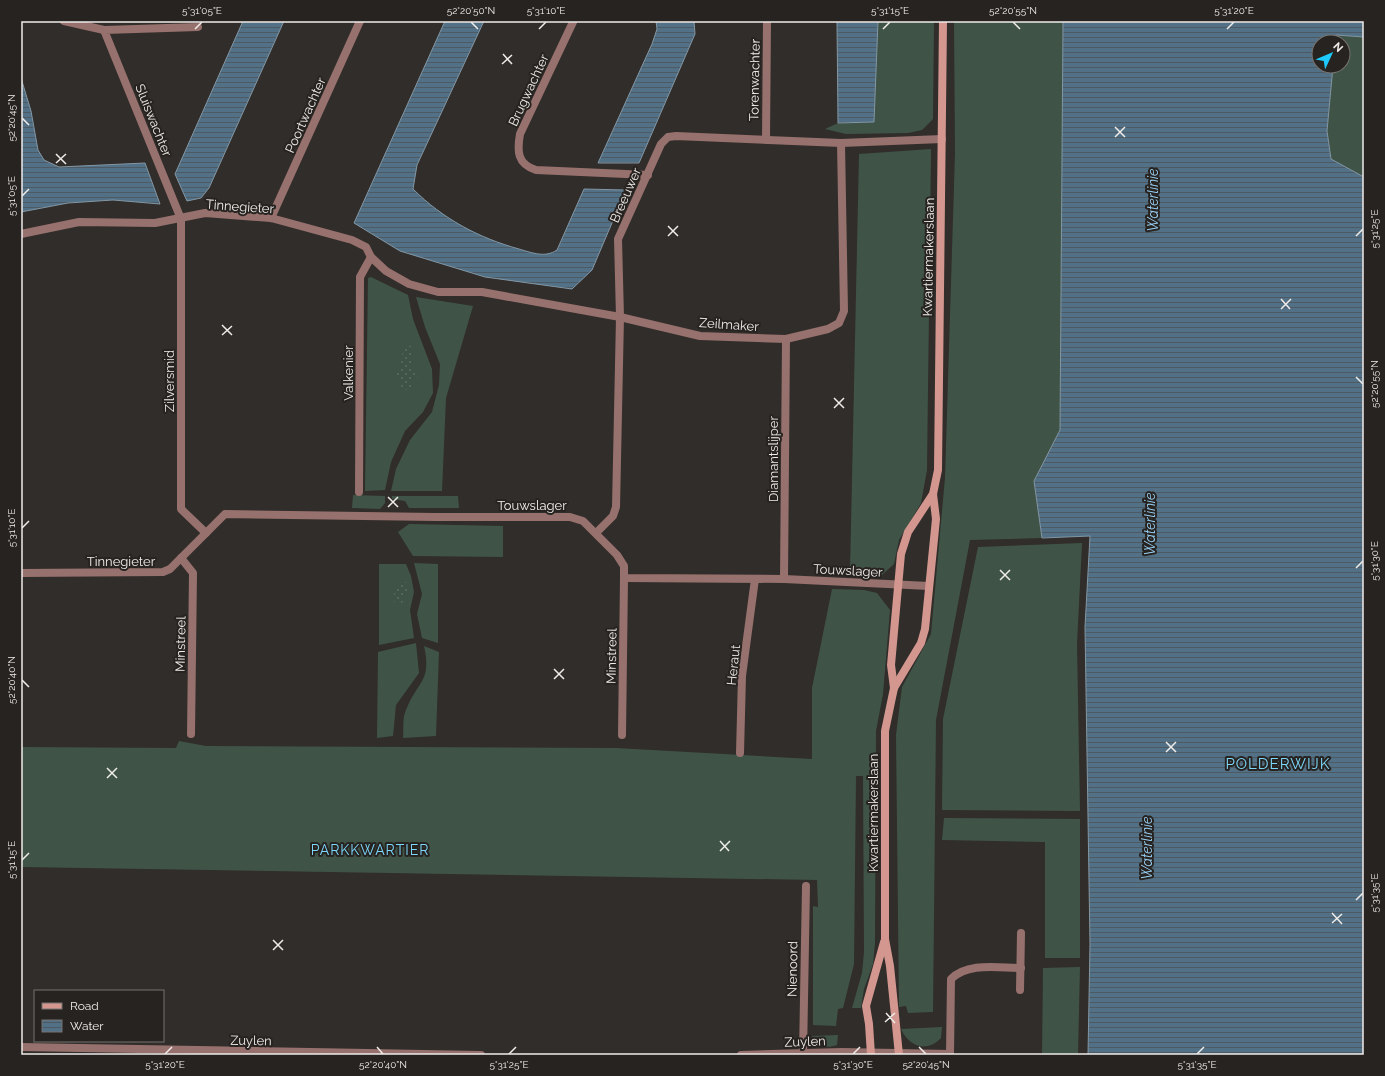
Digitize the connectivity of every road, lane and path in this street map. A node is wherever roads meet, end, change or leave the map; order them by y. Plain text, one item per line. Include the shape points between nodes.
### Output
1 (64, 21) edge
2 (360, 21) edge
3 (767, 21) edge
4 (944, 21) edge
5 (573, 22) dead end
6 (198, 27) dead end
7 (104, 30) junction
8 (766, 139) junction
9 (942, 139) junction
10 (841, 143) junction
11 (648, 175) junction
12 (271, 218) junction
13 (181, 219) junction
14 (21, 234) edge
15 (371, 257) junction
16 (438, 292) joint
17 (620, 317) junction
18 (786, 339) junction
19 (359, 492) dead end
20 (933, 494) junction
21 (206, 533) junction
22 (596, 533) junction
23 (181, 558) junction
24 (21, 572) edge
25 (624, 578) junction
26 (784, 578) junction
27 (755, 579) junction
28 (898, 584) junction
29 (929, 586) junction
30 (894, 688) junction
31 (191, 734) dead end
32 (622, 735) dead end
33 (740, 753) dead end
34 (806, 886) dead end
35 (1021, 932) dead end
36 (885, 939) junction
37 (1021, 968) junction
38 (1020, 990) dead end
39 (21, 1047) edge
40 (803, 1054) edge
41 (871, 1054) edge
42 (899, 1054) edge
43 (404, 1055) edge
44 (481, 1055) edge
45 (741, 1055) edge
46 (950, 1055) edge

1 - 7 street
2 - 12 street, Poortwachter
3 - 8 street, Torenwachter
4 - 9 main road, Kwartiermakerslaan
5 - 11 street, Brugwachter via 520,134 517,150 520,157 524,164 536,170
6 - 7 street
7 - 13 street, Sluiswachter
8 - 10 street, Breeuwer
8 - 11 street, Breeuwer via 668,137 661,144
9 - 10 street, Breeuwer
9 - 20 main road, Kwartiermakerslaan via 938,470
10 - 18 street, Zeilmaker via 844,311 840,323 828,329
11 - 17 street, Breeuwer via 618,239
12 - 13 street, Tinnegieter via 205,213
12 - 15 street, Tinnegieter via 352,240 366,247
13 - 14 street, Tinnegieter via 155,223 79,222
13 - 21 street, Zilversmid via 181,509
15 - 16 street, Tinnegieter via 386,271 410,284
15 - 19 street, Valkenier via 360,277
16 - 17 street, Zeilmaker via 482,292
17 - 18 street, Zeilmaker via 700,336
17 - 22 street, Breeuwer via 616,507 613,516
18 - 26 street, Diamantslijper
20 - 28 main road, Kwartiermakerslaan via 908,532 901,554
20 - 29 main road, Kwartiermakerslaan via 936,519
21 - 22 street, Touwslager via 225,514 570,517 583,521
21 - 23 street, Tinnegieter
22 - 25 street, Touwslager via 621,560
23 - 24 street, Tinnegieter via 170,569 156,573
23 - 31 street, Minstreel via 193,573
25 - 27 street, Touwslager
25 - 32 street, Minstreel
26 - 27 street, Touwslager
26 - 28 street, Touwslager
27 - 33 street, Heraut via 742,676
28 - 29 street, Touwslager
28 - 30 main road, Kwartiermakerslaan via 891,665
29 - 30 main road, Kwartiermakerslaan via 923,636
30 - 36 main road, Kwartiermakerslaan via 885,731
34 - 40 street, Nienoord
35 - 37 street
36 - 41 main road, Kwartiermakerslaan via 866,1006
36 - 42 main road, Kwartiermakerslaan
37 - 38 street
37 - 46 street via 967,968 951,979
39 - 43 street, Zuylen
40 - 41 street, Zuylen
40 - 45 street, Zuylen
41 - 42 street
42 - 46 street
43 - 44 street, Zuylen

